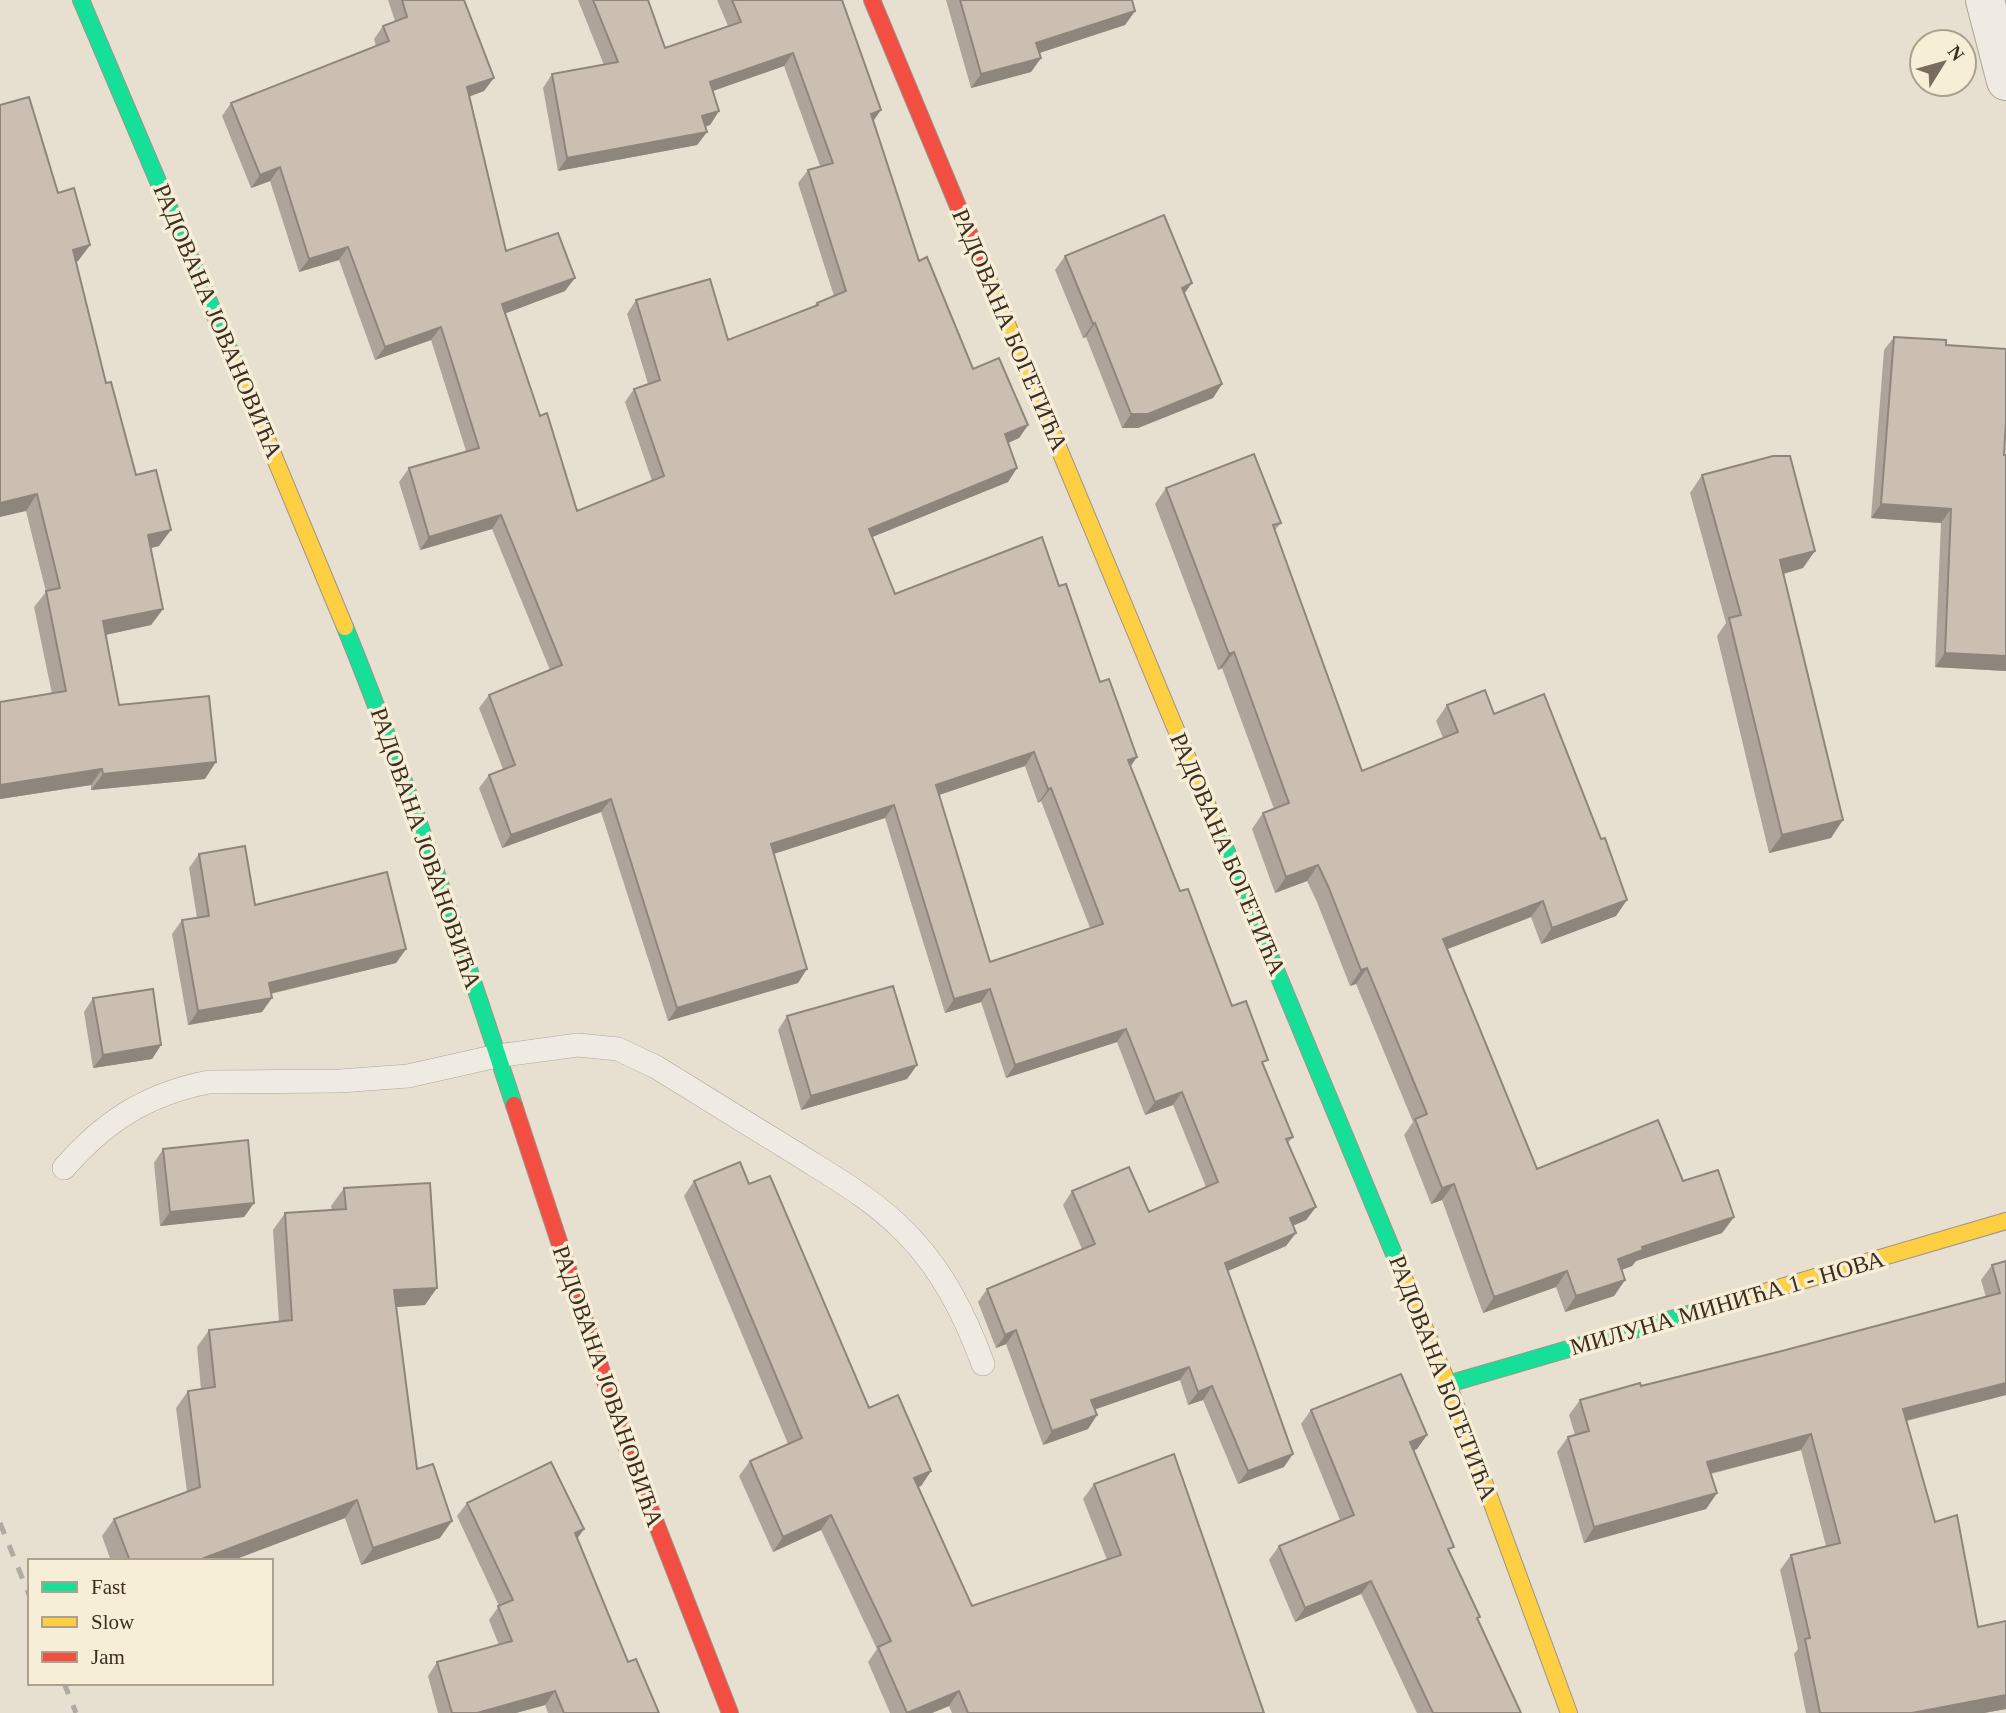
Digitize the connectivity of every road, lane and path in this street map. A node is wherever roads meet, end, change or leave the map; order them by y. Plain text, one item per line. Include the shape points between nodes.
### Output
1 (81, 0) edge
2 (872, 0) edge
3 (1985, 0) edge
4 (2006, 81) edge
5 (497, 1056) junction
6 (64, 1168) dead end
7 (2006, 1221) edge
8 (983, 1364) dead end
9 (1448, 1384) junction
10 (730, 1713) edge
11 (1569, 1713) edge

1 - 5 street, РАДОВАНА ЈОВАНОВИЋА via 372,691
2 - 9 street, РАДОВАНА БОГЕТИЋА
3 - 4 street
5 - 6 lane via 408,1076 209,1082 180,1088 152,1098 103,1128
5 - 8 lane via 578,1045 618,1049 656,1067 874,1202 906,1233 955,1298
5 - 10 street, РАДОВАНА ЈОВАНОВИЋА via 629,1454
7 - 9 street, МИЛУНА МИНИЋА 1 - НОВА
9 - 11 street, РАДОВАНА БОГЕТИЋА

